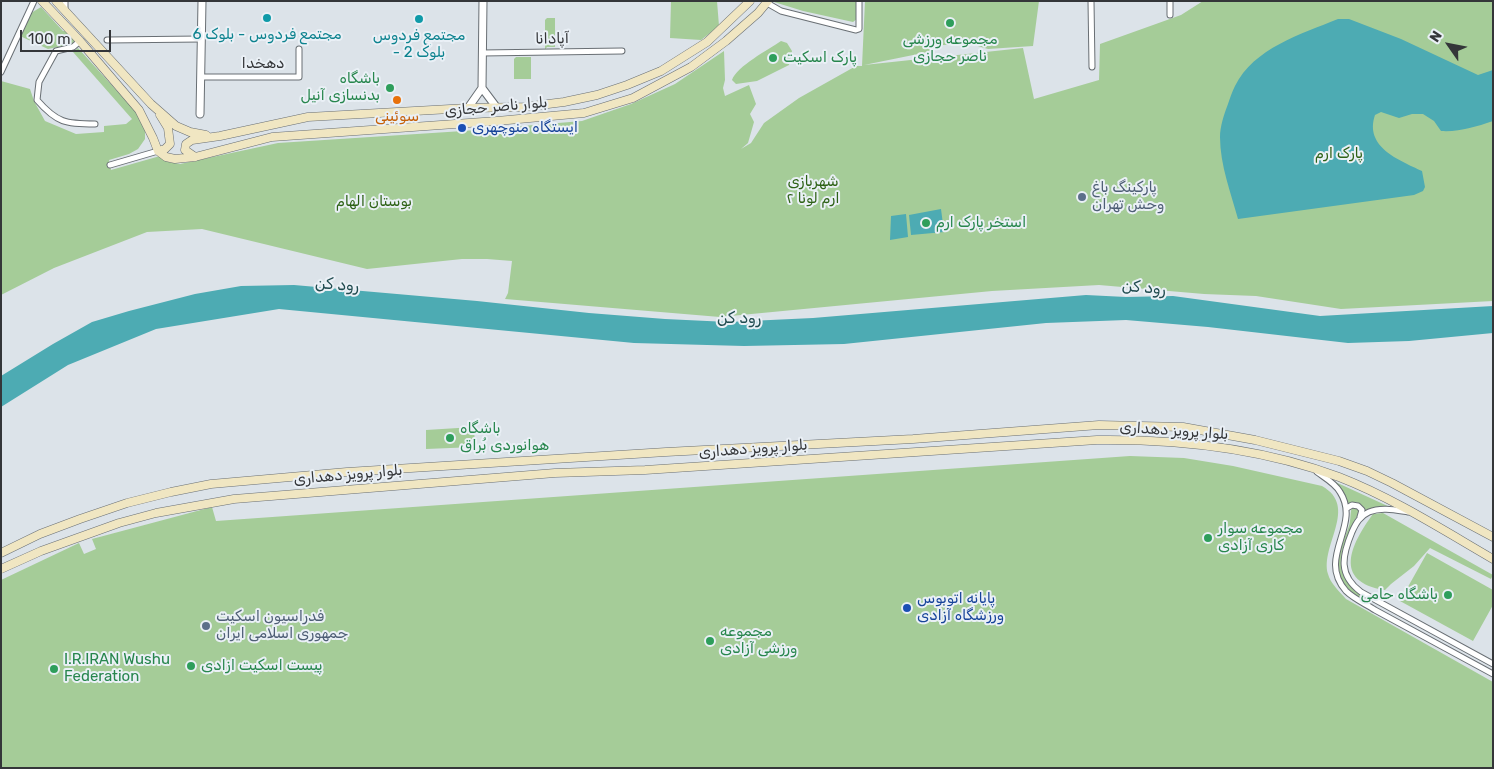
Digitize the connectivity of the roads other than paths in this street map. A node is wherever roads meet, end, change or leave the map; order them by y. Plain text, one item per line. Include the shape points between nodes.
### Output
1 (34, 1) edge
2 (42, 1) edge
3 (56, 1) edge
4 (65, 1) edge
5 (202, 1) edge
6 (483, 1) edge
7 (750, 1) edge
8 (859, 1) edge
9 (1091, 1) edge
10 (1170, 1) edge
11 (768, 2) edge
12 (65, 12) junction
13 (1170, 15) dead end
14 (201, 39) junction
15 (107, 40) dead end
16 (80, 41) junction
17 (299, 50) dead end
18 (622, 51) dead end
19 (482, 53) junction
20 (1092, 67) dead end
21 (1, 72) edge
22 (201, 77) junction
23 (482, 88) junction
24 (151, 104) junction
25 (468, 108) junction
26 (496, 108) junction
27 (200, 114) dead end
28 (95, 124) dead end
29 (220, 136) junction
30 (158, 151) junction
31 (195, 156) junction
32 (110, 165) dead end
33 (1310, 467) junction
34 (1347, 508) junction
35 (1412, 512) junction
36 (1360, 517) junction
37 (1493, 537) edge
38 (1, 553) edge
39 (1493, 559) edge
40 (1, 568) edge
41 (1493, 664) edge
42 (1493, 674) edge

1 - 21 street
2 - 16 main road
3 - 12 main road
4 - 12 street
5 - 14 street
6 - 19 street
7 - 26 main road, بلوار ناصر حجازی via 707,42 661,71 612,91 564,102
8 - 11 street via 859,28 856,30 788,13 773,8
9 - 20 street
10 - 13 street
11 - 31 main road, بلوار ناصر حجازی via 726,41 691,67 633,98 584,113 272,137
12 - 24 main road
14 - 15 street
14 - 22 street
16 - 28 street via 73,47 56,51 39,82 37,100 49,114 70,124
16 - 30 main road via 139,110
17 - 22 street, دهخدا via 299,77
18 - 19 street, آپادانا
19 - 23 street
22 - 27 street
23 - 25 street
23 - 26 street
24 - 29 main road via 176,126 190,132
24 - 30 main road via 165,123 170,138 170,144
25 - 26 main road, بلوار ناصر حجازی
25 - 29 main road, بلوار ناصر حجازی via 308,117
29 - 31 main road, بلوار ناصر حجازی via 192,140 186,144 185,150
30 - 31 main road, بلوار ناصر حجازی via 175,159
30 - 32 street
33 - 34 street via 1335,485
33 - 35 main road, بلوار پرویز دهداری
33 - 40 main road, بلوار پرویز دهداری via 1221,447 1147,440 1097,440 452,480 263,496 166,511 83,535
34 - 36 street via 1358,506 1362,510
34 - 42 street via 1335,566 1346,590
35 - 36 street via 1381,509
35 - 39 main road, بلوار پرویز دهداری
36 - 41 street via 1344,554 1349,580 1356,588
37 - 38 main road, بلوار پرویز دهداری via 1392,483 1339,461 1264,442 1183,427 1099,425 347,472 212,484 104,511 40,534

